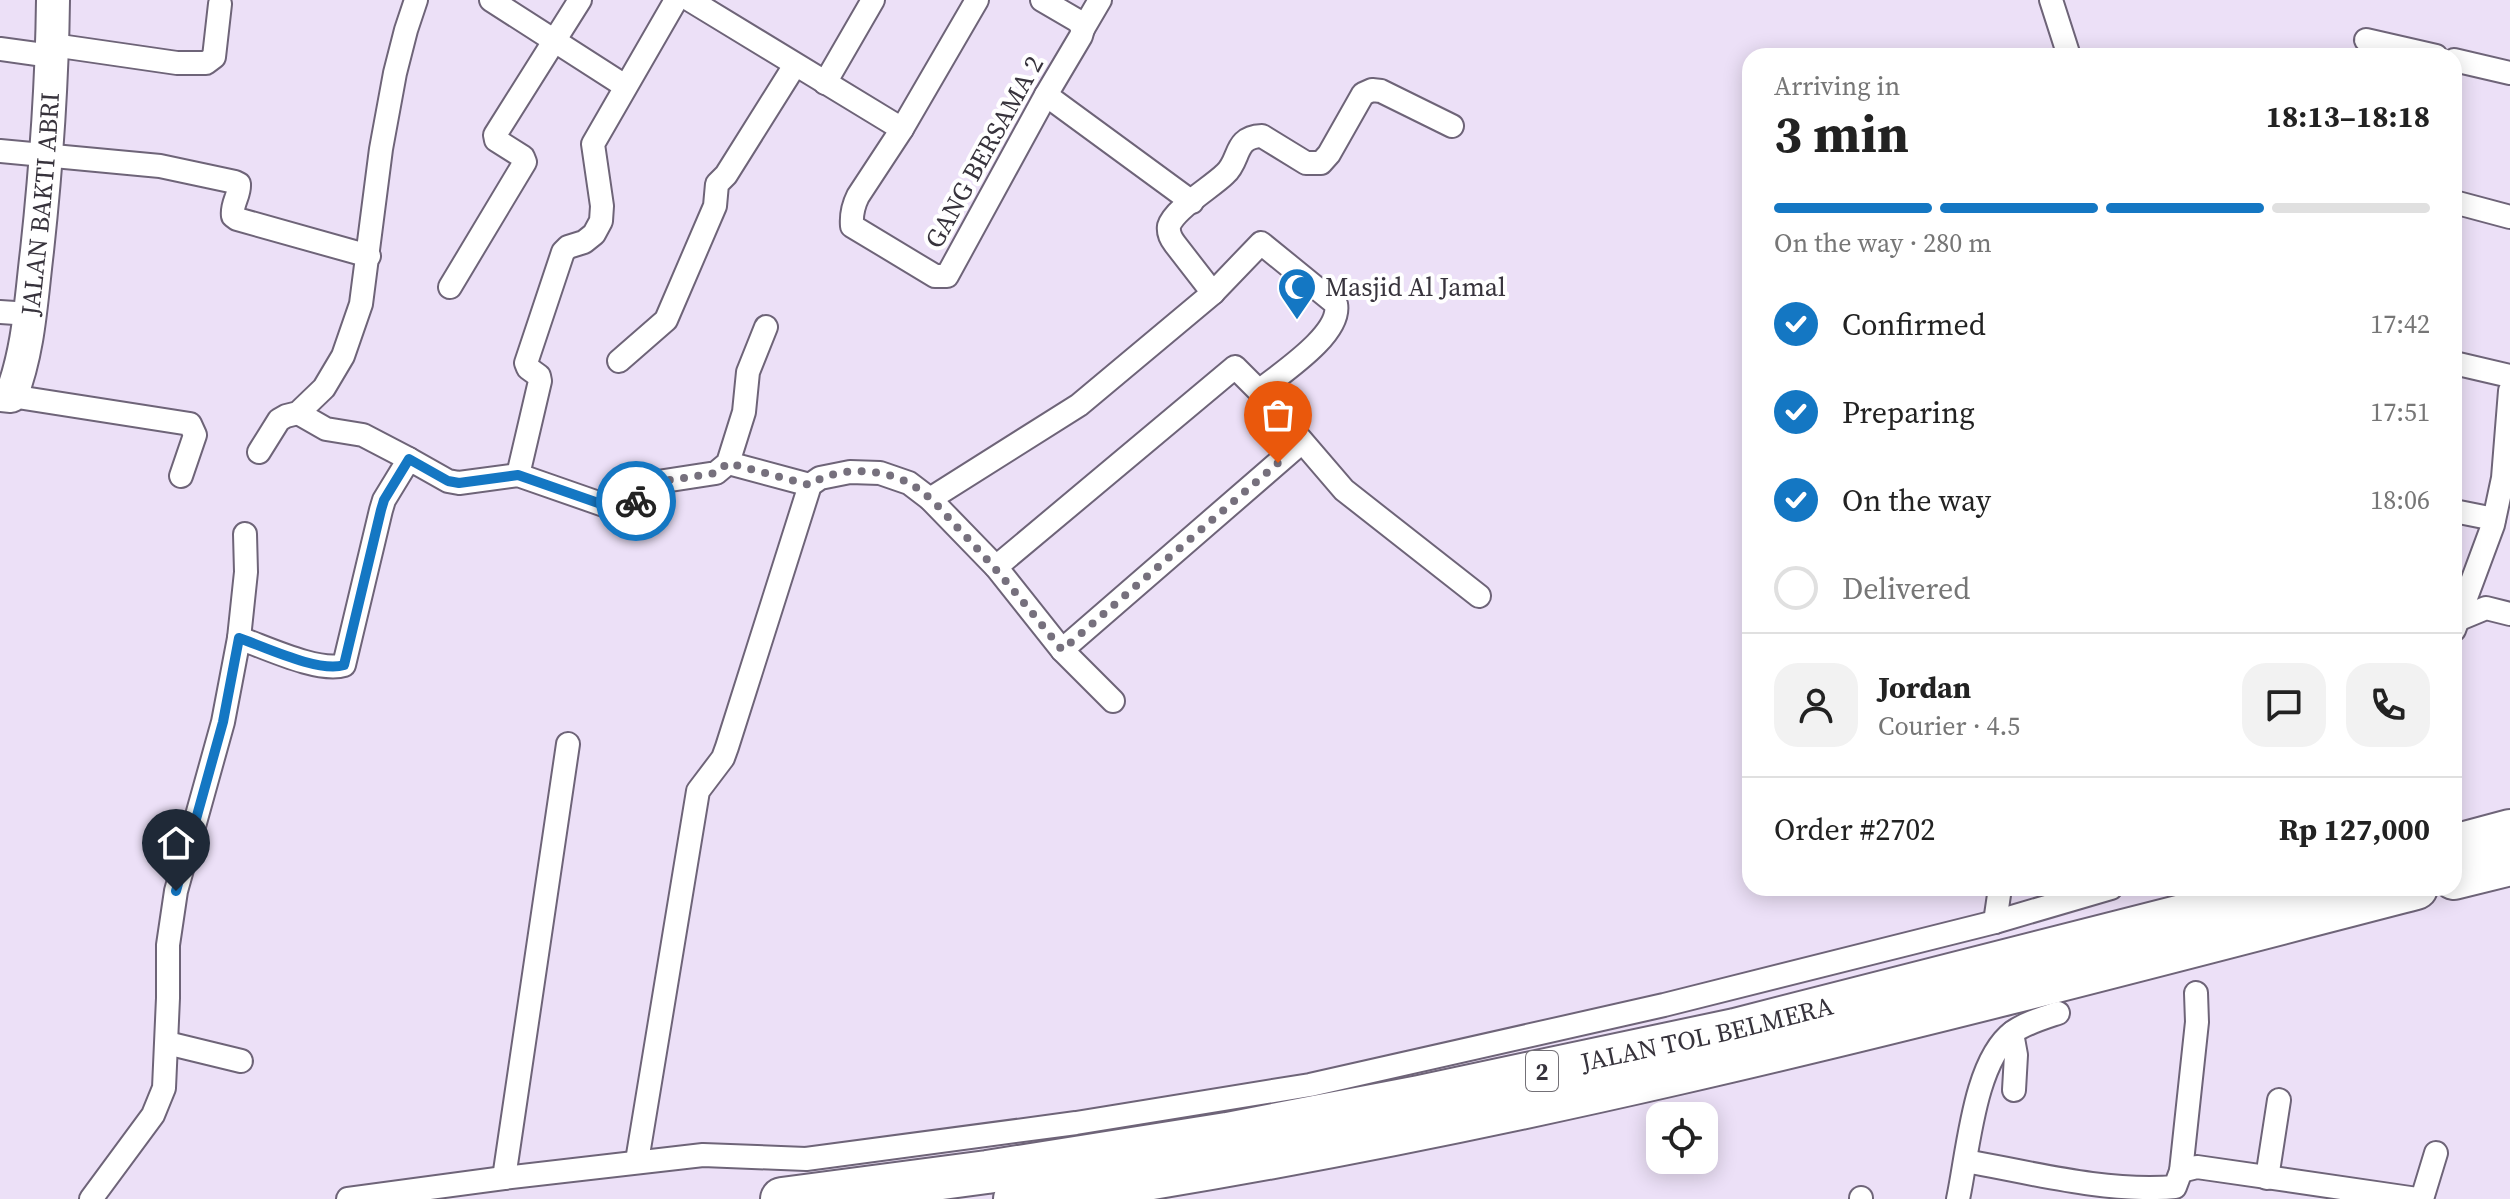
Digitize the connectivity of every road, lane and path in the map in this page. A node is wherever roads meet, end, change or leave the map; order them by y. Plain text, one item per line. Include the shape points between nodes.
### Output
1 (53, 0) edge
2 (416, 0) edge
3 (491, 0) edge
4 (580, 0) edge
5 (676, 0) edge
6 (690, 0) edge
7 (873, 0) edge
8 (977, 0) edge
9 (1042, 0) edge
10 (1100, 0) edge
11 (2051, 0) edge
12 (220, 4) dead end
13 (1083, 29) junction
14 (555, 40) junction
15 (2366, 40) dead end
16 (2066, 48) edge
17 (2401, 48) edge
18 (0, 49) edge
19 (52, 50) junction
20 (2462, 62) edge
21 (795, 65) junction
22 (2510, 73) edge
23 (825, 83) junction
24 (625, 86) junction
25 (1046, 95) junction
26 (1452, 126) dead end
27 (902, 129) junction
28 (0, 151) edge
29 (47, 157) junction
30 (1192, 202) junction
31 (2462, 204) edge
32 (2510, 217) edge
33 (369, 256) junction
34 (450, 287) dead end
35 (1213, 293) junction
36 (15, 313) edge
37 (766, 327) dead end
38 (619, 361) dead end
39 (2462, 365) edge
40 (2510, 376) edge
41 (1259, 391) junction
42 (2510, 391) edge
43 (6, 396) edge
44 (298, 413) junction
45 (1302, 442) junction
46 (259, 452) dead end
47 (409, 459) junction
48 (728, 463) junction
49 (518, 475) junction
50 (181, 476) dead end
51 (810, 485) junction
52 (930, 499) junction
53 (2462, 513) edge
54 (2494, 519) junction
55 (245, 534) dead end
56 (996, 567) junction
57 (1479, 596) dead end
58 (2462, 606) edge
59 (2510, 614) edge
60 (2462, 621) edge
61 (239, 638) junction
62 (1062, 650) junction
63 (1113, 701) dead end
64 (568, 744) dead end
65 (2510, 831) edge
66 (2462, 844) edge
67 (2510, 864) edge
68 (2462, 876) edge
69 (1999, 896) edge
70 (2084, 896) edge
71 (2261, 896) edge
72 (2385, 896) edge
73 (1995, 922) junction
74 (2196, 993) dead end
75 (2058, 1013) dead end
76 (2012, 1033) junction
77 (167, 1043) junction
78 (241, 1061) dead end
79 (2014, 1090) dead end
80 (2279, 1100) dead end
81 (2436, 1153) dead end
82 (637, 1161) junction
83 (1966, 1161) junction
84 (2181, 1171) junction
85 (504, 1178) junction
86 (2267, 1178) junction
87 (91, 1199) edge
88 (348, 1199) edge
89 (782, 1199) edge
90 (1015, 1199) edge
91 (1958, 1199) edge
92 (2419, 1199) edge

1 - 19 street, JALAN BAKTI ABRI
2 - 33 street via 389,103
3 - 14 street
4 - 14 street
5 - 24 street
6 - 21 street
7 - 23 street
8 - 27 street, GANG BERSAMA 2
9 - 13 street
10 - 13 street, GANG BERSAMA 2
11 - 16 street
12 - 19 street via 214,57 206,63
13 - 25 street, GANG BERSAMA 2
14 - 24 street
14 - 34 street via 495,135 525,162
15 - 17 street
18 - 19 street
19 - 29 street, JALAN BAKTI ABRI
20 - 22 street
21 - 23 street
21 - 38 street via 717,184 715,206 666,320
23 - 27 street
24 - 49 street via 593,144 601,221 594,234 563,252 526,363 541,379
25 - 27 street, GANG BERSAMA 2 via 947,276 935,276 852,226 853,206
25 - 30 street
26 - 30 street via 1372,90 1363,94 1321,163 1306,163 1254,136 1236,152 1229,171
28 - 29 street
29 - 33 street via 160,166 235,182 239,188 232,209 237,219
29 - 36 street, JALAN BAKTI ABRI
30 - 35 street via 1169,225 1170,236
31 - 32 street
33 - 44 street via 361,304 343,356 324,388
35 - 41 street via 1261,243 1336,304 1329,331
35 - 52 street via 1079,405
36 - 43 street, JALAN BAKTI ABRI via 20,374
37 - 48 street via 748,372 744,412
39 - 40 street
41 - 45 street
41 - 56 street via 1235,367
42 - 54 street
43 - 50 street via 190,424 195,435
44 - 46 street via 279,420
44 - 47 street via 326,429 363,435
45 - 57 street via 1344,490
45 - 62 street
47 - 49 street via 459,483
47 - 61 street via 384,500 344,665 317,665
48 - 49 street via 716,473 651,483 624,512
48 - 51 street
51 - 52 street via 850,472 880,473 909,483
51 - 82 street via 723,758 698,791
52 - 56 street
53 - 54 street
54 - 58 street
55 - 61 street
56 - 62 street
59 - 60 street via 2486,608
61 - 77 street via 223,722 176,891 168,945
62 - 63 street
64 - 85 street
65 - 66 highway
67 - 68 highway
69 - 73 street
70 - 73 street
71 - 89 highway, JALAN TOL BELMERA / 2 via 1735,1030 1419,1097 1227,1134
72 - 90 highway, JALAN TOL BELMERA / 2 via 1934,1013 1439,1126 1161,1178
73 - 82 street via 1664,1005 1310,1085 806,1159 703,1155
74 - 84 street
75 - 76 street
76 - 79 street
76 - 83 street via 1988,1062
77 - 78 street
77 - 87 street via 164,1088 153,1115
80 - 86 street
81 - 92 street
82 - 85 street
83 - 84 street via 2086,1182 2158,1188 2175,1187
83 - 91 street
84 - 86 street via 2197,1167
85 - 88 street
86 - 92 street

